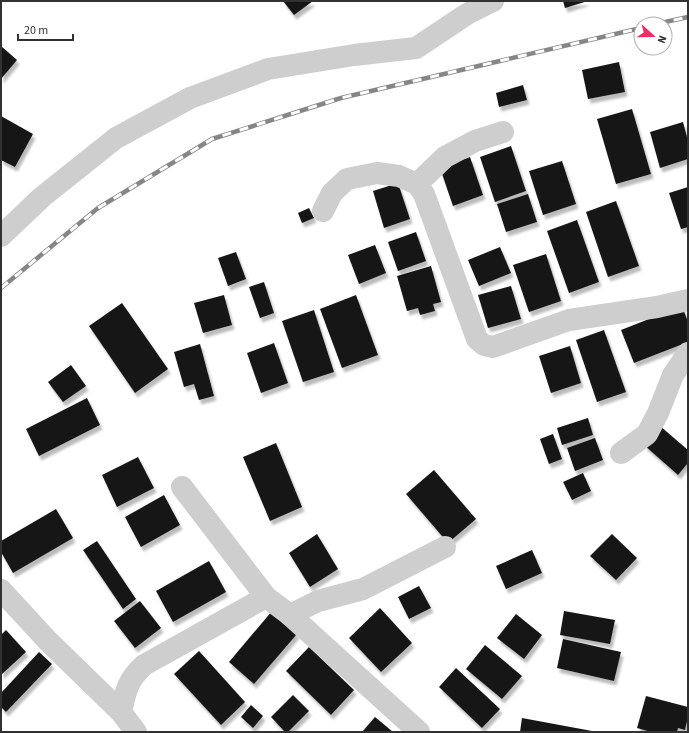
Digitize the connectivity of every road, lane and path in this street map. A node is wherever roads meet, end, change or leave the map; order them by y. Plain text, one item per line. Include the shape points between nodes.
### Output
1 (494, 1) edge
2 (503, 132) dead end
3 (417, 184) junction
4 (323, 211) dead end
5 (1, 236) edge
6 (688, 300) edge
7 (688, 353) edge
8 (621, 453) dead end
9 (182, 488) dead end
10 (445, 547) dead end
11 (1, 590) edge
12 (266, 597) junction
13 (290, 615) junction
14 (121, 712) junction
15 (136, 732) edge
16 (419, 732) edge

1 - 5 street via 467,14 416,48 268,69 190,98 116,138 42,197
2 - 3 street via 475,141 445,157
3 - 4 street via 399,176 377,173 347,179 332,193
3 - 6 street via 427,201 477,339 484,345 494,347 569,320
7 - 8 street via 673,375 647,434
9 - 12 street
10 - 13 street via 363,589 318,601
11 - 14 street via 48,641
12 - 13 street
12 - 14 street via 144,665 126,688
13 - 16 street
14 - 15 street

